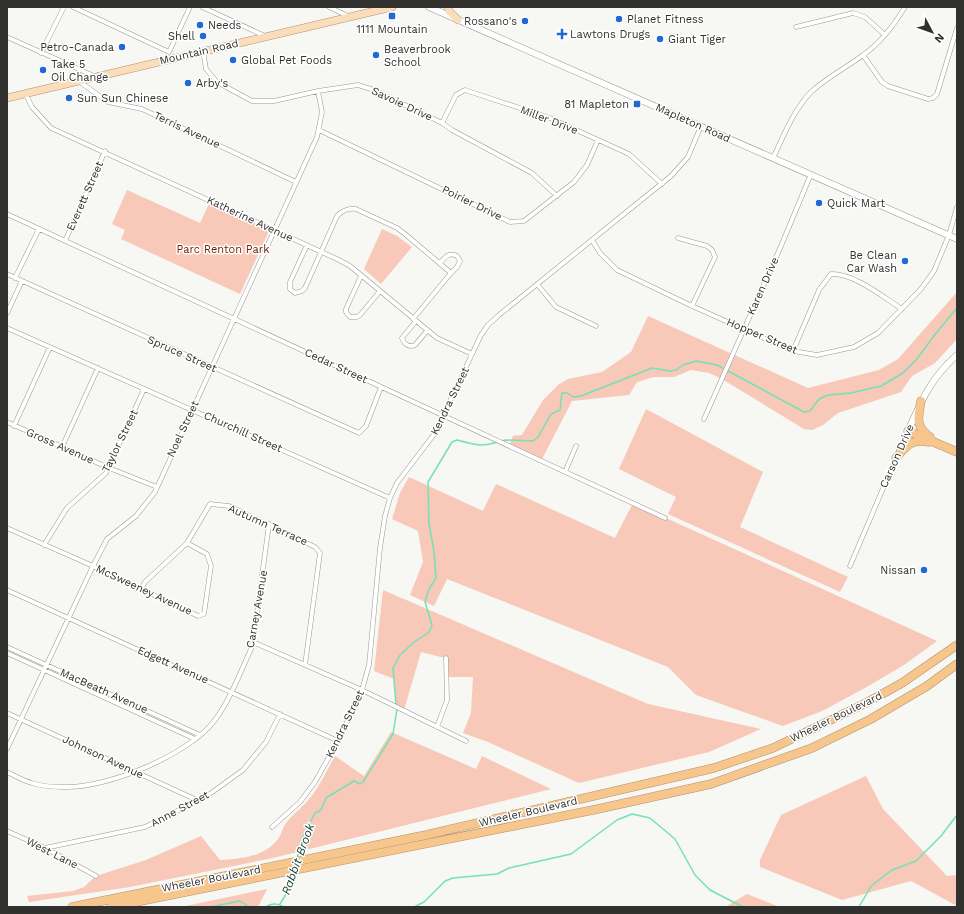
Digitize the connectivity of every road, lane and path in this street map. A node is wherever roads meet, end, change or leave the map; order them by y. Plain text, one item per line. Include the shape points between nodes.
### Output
1 (64, 7) edge
2 (72, 7) edge
3 (190, 7) edge
4 (202, 7) edge
5 (329, 7) edge
6 (390, 7) edge
7 (429, 7) edge
8 (448, 7) edge
9 (905, 7) edge
10 (350, 17) junction
11 (458, 20) junction
12 (796, 27) dead end
13 (957, 28) edge
14 (266, 36) junction
15 (885, 36) junction
16 (7, 37) edge
17 (203, 51) junction
18 (41, 53) junction
19 (170, 55) junction
20 (863, 55) junction
21 (94, 76) junction
22 (78, 80) junction
23 (318, 91) junction
24 (25, 93) junction
25 (7, 98) edge
26 (442, 123) junction
27 (701, 126) junction
28 (319, 130) junction
29 (598, 140) junction
30 (105, 151) junction
31 (773, 158) junction
32 (810, 174) junction
33 (296, 182) junction
34 (662, 184) junction
35 (557, 196) junction
36 (957, 207) edge
37 (7, 214) edge
38 (39, 229) junction
39 (274, 230) junction
40 (949, 235) junction
41 (678, 238) dead end
42 (957, 238) edge
43 (592, 240) junction
44 (65, 241) junction
45 (307, 245) junction
46 (321, 252) junction
47 (440, 263) junction
48 (451, 273) junction
49 (7, 274) edge
50 (362, 276) junction
51 (15, 278) junction
52 (22, 281) junction
53 (537, 284) junction
54 (380, 291) junction
55 (692, 306) junction
56 (902, 309) junction
57 (7, 313) edge
58 (234, 319) junction
59 (414, 320) junction
60 (596, 326) dead end
61 (7, 328) edge
62 (744, 329) junction
63 (427, 331) junction
64 (50, 347) junction
65 (793, 351) junction
66 (472, 354) junction
67 (957, 355) edge
68 (212, 367) junction
69 (96, 370) junction
70 (381, 387) junction
71 (144, 389) junction
72 (921, 401) junction
73 (192, 410) junction
74 (443, 416) junction
75 (704, 419) dead end
76 (7, 422) edge
77 (14, 426) junction
78 (908, 430) junction
79 (939, 444) junction
80 (576, 446) dead end
81 (62, 447) junction
82 (957, 452) edge
83 (896, 458) junction
84 (109, 468) junction
85 (565, 472) junction
86 (157, 487) junction
87 (390, 498) junction
88 (665, 518) dead end
89 (269, 524) junction
90 (7, 528) edge
91 (187, 543) junction
92 (44, 545) junction
93 (93, 566) junction
94 (850, 566) dead end
95 (141, 589) junction
96 (7, 590) edge
97 (69, 618) junction
98 (253, 642) junction
99 (957, 642) edge
100 (957, 645) edge
101 (7, 647) edge
102 (7, 653) edge
103 (446, 658) dead end
104 (933, 661) junction
105 (305, 664) junction
106 (957, 664) edge
107 (47, 665) junction
108 (44, 670) junction
109 (362, 690) junction
110 (232, 692) junction
111 (7, 713) edge
112 (280, 714) junction
113 (21, 719) junction
114 (437, 726) junction
115 (200, 735) junction
116 (195, 739) junction
117 (338, 741) junction
118 (466, 741) dead end
119 (7, 749) edge
120 (7, 772) edge
121 (136, 772) junction
122 (199, 801) junction
123 (272, 827) dead end
124 (7, 831) edge
125 (45, 848) junction
126 (96, 876) dead end
127 (72, 907) edge
128 (111, 907) edge

1 - 18 street
2 - 19 street
3 - 19 street
4 - 14 street
5 - 10 street
6 - 10 main road, Mountain Road
7 - 11 main road, Mapleton Road
8 - 11 main road
9 - 15 street
10 - 14 main road, Mountain Road
11 - 27 main road, Mapleton Road
12 - 15 street via 853,13 865,17
13 - 20 street via 937,94 933,98 928,99 888,86 882,82
14 - 17 main road, Mountain Road
15 - 20 street
16 - 18 street
17 - 19 main road, Mountain Road
17 - 23 street, Savoie Drive via 206,69 217,82 252,101 274,100
18 - 21 street
19 - 21 main road, Mountain Road
20 - 31 street via 835,72 807,98 794,114
21 - 22 main road, Mountain Road
22 - 24 main road, Mountain Road
22 - 33 street, Terris Avenue via 108,102 142,109
23 - 26 street, Savoie Drive via 358,85 374,90
23 - 28 street, Noel Street via 322,112
24 - 25 main road, Mountain Road
24 - 30 street, Katherine Avenue via 32,107 51,128
26 - 29 street, Miller Drive via 456,95 465,90 550,118
26 - 35 street, Savoie Drive via 532,173
27 - 31 main road, Mapleton Road
27 - 34 street, Kendra Street via 688,156
28 - 33 street, Noel Street
28 - 35 street, Poirier Drive via 510,222 524,221
29 - 34 street, Miller Drive via 629,154
29 - 35 street, Poirier Drive via 587,165 574,182
30 - 39 street, Katherine Avenue
30 - 44 street, Everett Street
31 - 32 main road, Mapleton Road
32 - 40 main road, Mapleton Road
32 - 62 street, Karen Drive via 787,234
33 - 39 street, Noel Street
34 - 43 street, Kendra Street
36 - 40 street, Hopper Street
37 - 38 street, Cedar Street
38 - 44 street, Cedar Street
38 - 51 street
39 - 45 street, Katherine Avenue
39 - 58 street, Noel Street
40 - 42 main road, Mapleton Road
40 - 56 street, Hopper Street via 934,271 921,290
41 - 55 street via 707,246 715,257
43 - 53 street, Kendra Street
43 - 55 street, Hopper Street via 600,253 617,270
44 - 58 street, Cedar Street
45 - 46 street, Katherine Avenue
45 - 46 street via 290,282 290,289 295,293 304,288
46 - 47 street via 336,216 349,208 397,228
46 - 50 street, Katherine Avenue via 339,260
47 - 48 street
47 - 48 street via 448,255 457,256 459,264
48 - 59 street
49 - 51 street, Spruce Street
50 - 54 street, Katherine Avenue
50 - 54 street via 346,309 350,317 360,315
51 - 52 street, Spruce Street
52 - 57 street
52 - 68 street, Spruce Street
53 - 60 street via 556,307
53 - 66 street, Kendra Street via 488,325
54 - 59 street, Katherine Avenue
55 - 62 street, Hopper Street
56 - 65 street, Hopper Street via 878,333 854,347 817,355
56 - 65 street via 857,281 839,274 830,274 819,290
58 - 68 street, Noel Street
58 - 70 street, Cedar Street
59 - 63 street, Katherine Avenue
59 - 63 street via 402,338 407,346 415,345
61 - 64 street, Churchill Street
62 - 65 street, Hopper Street
62 - 75 street, Karen Drive
63 - 66 street, Katherine Avenue
64 - 69 street, Churchill Street
64 - 77 street
66 - 74 street, Kendra Street
67 - 72 main road, Carson Drive via 938,373
68 - 70 street, Spruce Street via 359,433 366,426
68 - 73 street, Noel Street
69 - 71 street, Churchill Street
69 - 81 street
70 - 74 street, Cedar Street
71 - 73 street, Churchill Street
71 - 84 street, Taylor Street
72 - 78 main road, Carson Drive
72 - 79 highway via 918,423 921,429
73 - 86 street, Noel Street
73 - 87 street, Churchill Street
74 - 85 street, Cedar Street
74 - 87 street, Kendra Street via 435,433 397,483
76 - 77 street, Gross Avenue
77 - 81 street, Gross Avenue
78 - 79 highway
78 - 83 street, Carson Drive
79 - 82 highway
79 - 83 highway via 921,441 911,443
80 - 85 street
81 - 84 street, Gross Avenue
83 - 94 street, Carson Drive
84 - 86 street, Gross Avenue
84 - 92 street, Taylor Street via 67,508
85 - 88 street, Cedar Street
86 - 93 street, Noel Street via 136,516 107,540
87 - 109 street, Kendra Street via 380,548 369,665
89 - 91 street, Autumn Terrace via 229,506 210,504
89 - 98 street, Carney Avenue
89 - 105 street, Autumn Terrace via 315,547 320,553
90 - 92 street, McSweeney Avenue
91 - 95 street, Autumn Terrace via 145,582
91 - 95 street, McSweeney Avenue via 207,554 211,566 204,614 198,616
92 - 93 street, McSweeney Avenue
93 - 95 street, McSweeney Avenue
93 - 97 street, Noel Street
96 - 97 street, Edgett Avenue
97 - 107 street, Noel Street
97 - 110 street, Edgett Avenue
98 - 105 street
98 - 110 street, Carney Avenue
99 - 104 highway
100 - 104 highway, Wheeler Boulevard
101 - 107 street, MacBeath Avenue
102 - 108 street, MacBeath Avenue
103 - 114 street via 447,700
104 - 127 highway, Wheeler Boulevard via 902,683 866,703 773,748 714,768 426,835
105 - 109 street
106 - 128 highway, Wheeler Boulevard via 921,690 871,719 812,748 711,784
107 - 108 street, Noel Street
107 - 115 street, MacBeath Avenue
108 - 113 street, Noel Street
108 - 116 street, MacBeath Avenue
109 - 114 street
109 - 117 street, Kendra Street
110 - 112 street, Edgett Avenue
110 - 115 street, Carney Avenue via 215,720
111 - 113 street, Johnson Avenue
112 - 117 street, Edgett Avenue
112 - 122 street, Anne Street via 266,742 243,770
113 - 119 street, Noel Street
113 - 121 street, Johnson Avenue
114 - 118 street
115 - 116 street, Carney Avenue
116 - 121 street, Carney Avenue via 169,756
117 - 123 street, Kendra Street via 300,802
120 - 121 street, Carney Avenue via 32,783 63,787 95,784
121 - 122 street, Johnson Avenue
122 - 125 street, Anne Street via 145,827
124 - 125 street, West Lane
125 - 126 street, West Lane

